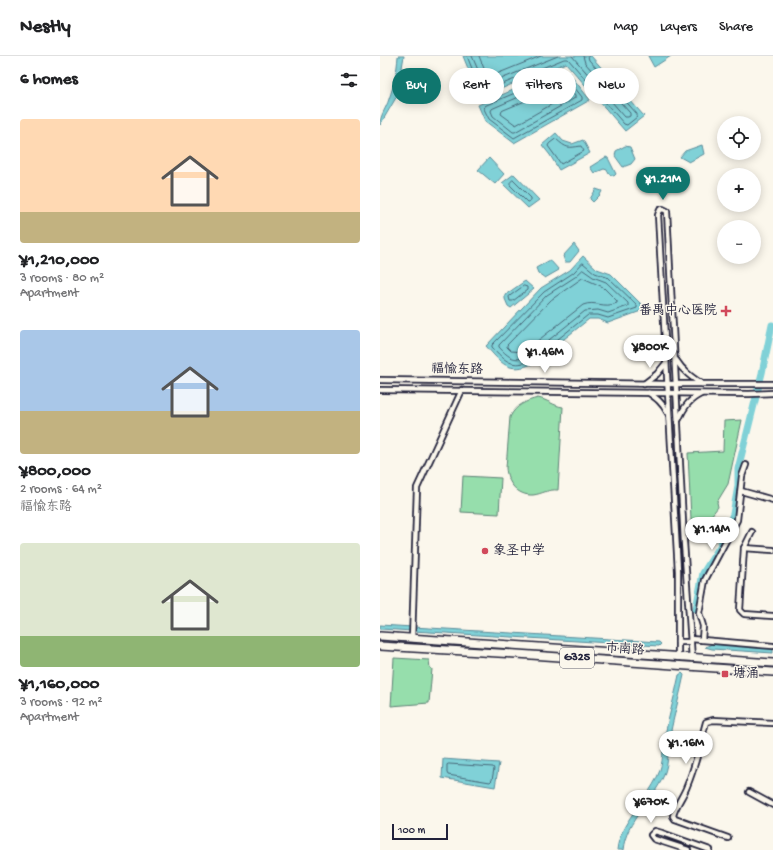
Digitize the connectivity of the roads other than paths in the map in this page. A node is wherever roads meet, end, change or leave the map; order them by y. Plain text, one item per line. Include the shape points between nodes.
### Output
1 (675, 359) junction
2 (666, 363) junction
3 (380, 380) edge
4 (644, 384) junction
5 (667, 384) junction
6 (676, 384) junction
7 (707, 384) junction
8 (771, 384) edge
9 (380, 390) edge
10 (462, 390) junction
11 (647, 393) junction
12 (667, 393) junction
13 (677, 393) junction
14 (703, 393) junction
15 (710, 393) junction
16 (773, 393) edge
17 (668, 415) junction
18 (678, 421) junction
19 (746, 465) dead end
20 (741, 491) junction
21 (773, 500) edge
22 (752, 532) dead end
23 (744, 548) junction
24 (773, 550) edge
25 (773, 616) edge
26 (380, 636) edge
27 (412, 636) junction
28 (702, 640) junction
29 (691, 641) junction
30 (678, 642) junction
31 (380, 646) edge
32 (773, 646) edge
33 (663, 656) junction
34 (678, 656) junction
35 (692, 657) junction
36 (706, 658) junction
37 (773, 663) edge
38 (663, 665) junction
39 (678, 666) junction
40 (693, 667) junction
41 (706, 668) junction
42 (773, 672) edge
43 (773, 723) edge
44 (749, 792) dead end
45 (773, 805) edge
46 (728, 838) dead end
47 (688, 850) edge
48 (710, 850) edge

1 - 2 street via 667,211 663,209 658,215
1 - 6 street
1 - 7 street via 690,377
2 - 4 street
2 - 5 street
3 - 4 street, 福愉东路
4 - 5 street, 福愉东路
5 - 6 street, 福愉东路
5 - 12 street
6 - 7 street, 福愉东路
6 - 13 street
7 - 8 street, 福愉东路
7 - 15 street
9 - 10 street, 福愉东路
10 - 11 street, 福愉东路
10 - 27 street via 417,488
11 - 12 street, 福愉东路
11 - 17 street via 663,404
12 - 13 street, 福愉东路
12 - 17 street
13 - 14 street, 福愉东路
13 - 18 street
14 - 15 street, 福愉东路
14 - 18 street via 684,407
15 - 16 street, 福愉东路
17 - 30 street via 678,571
18 - 29 street
19 - 20 street
20 - 21 street
20 - 28 street via 736,524 705,580 699,613 703,626
22 - 23 street
23 - 24 street
23 - 25 street via 740,610 744,614
26 - 27 highway, 市南路 / G325
27 - 33 highway, 市南路 / G325
28 - 29 street
28 - 32 street
29 - 30 street
29 - 35 street
30 - 34 street
31 - 38 highway, 市南路 / G325
33 - 34 highway, 市南路 / G325
33 - 38 highway
34 - 35 highway, 市南路 / G325
34 - 39 street
35 - 36 highway, 市南路 / G325
35 - 40 street
36 - 37 highway, 市南路 / G325
36 - 41 highway
38 - 39 highway, 市南路 / G325
39 - 40 highway, 市南路 / G325
40 - 41 highway, 市南路 / G325
41 - 42 highway, 市南路 / G325
43 - 46 street via 713,720 706,722 696,761 674,816 675,819
44 - 45 street
47 - 48 street via 654,839 652,835 655,831

